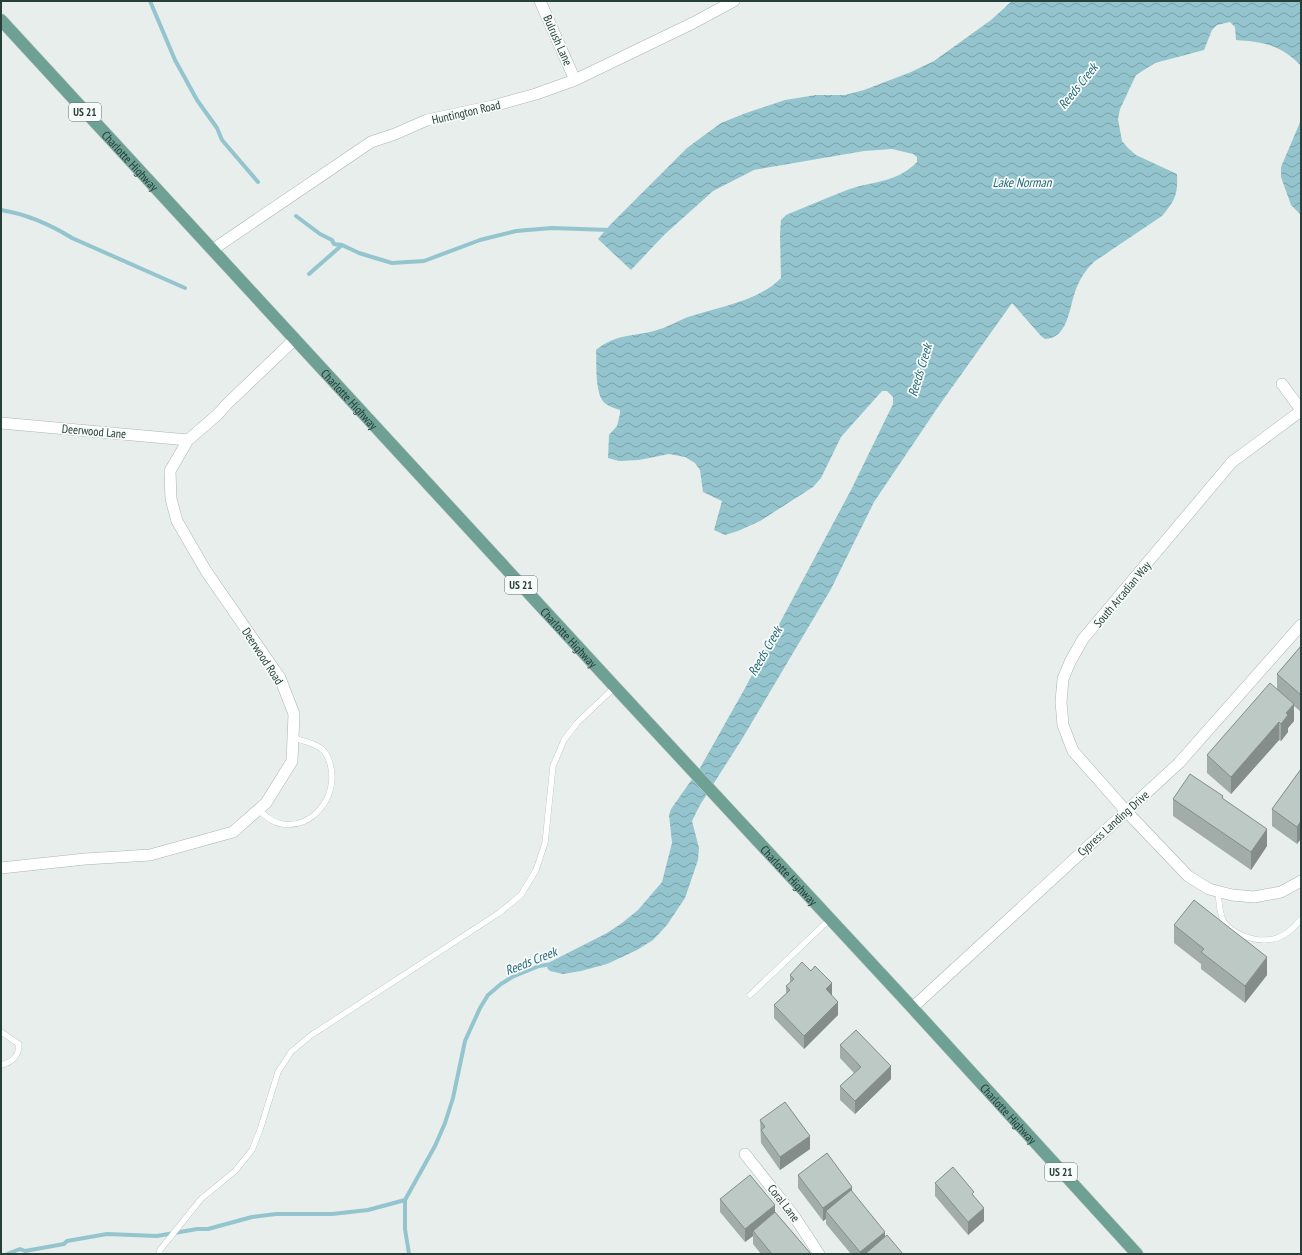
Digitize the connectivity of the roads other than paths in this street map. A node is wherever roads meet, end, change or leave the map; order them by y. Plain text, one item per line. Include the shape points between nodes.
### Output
1 (540, 1) edge
2 (734, 1) edge
3 (1, 20) edge
4 (575, 80) junction
5 (212, 250) junction
6 (295, 340) junction
7 (1282, 384) dead end
8 (1301, 410) edge
9 (1, 423) edge
10 (188, 440) junction
11 (1301, 625) edge
12 (615, 688) junction
13 (293, 738) junction
14 (258, 810) junction
15 (1126, 811) junction
16 (1, 868) edge
17 (1301, 881) edge
18 (1218, 892) junction
19 (830, 919) junction
20 (1301, 919) edge
21 (750, 995) dead end
22 (912, 1008) junction
23 (1, 1032) edge
24 (1, 1065) edge
25 (745, 1154) dead end
26 (159, 1254) edge
27 (819, 1254) edge
28 (1136, 1254) edge

1 - 4 street, Bulrush Lane
2 - 4 street, Huntington Road
3 - 5 main road, Charlotte Highway / US 21
4 - 5 street, Huntington Road via 493,106 427,120 371,142
5 - 6 main road, Charlotte Highway / US 21
6 - 10 street, Deerwood Road
6 - 12 main road, Charlotte Highway / US 21
7 - 8 street
8 - 15 street, South Arcadian Way via 1232,462 1083,639 1070,662 1064,679 1061,702 1064,725 1074,751
9 - 10 street, Deerwood Lane
10 - 13 street, Deerwood Road via 170,471 171,500 178,521 206,571 280,678 294,714
11 - 15 street, Cypress Landing Drive via 1179,763
12 - 19 main road, Charlotte Highway / US 21
12 - 26 lane via 577,723 564,740 553,766 545,843 536,870 521,895 499,913 310,1036 291,1052 278,1072 252,1150 235,1171 200,1198
13 - 14 street, Deerwood Road via 292,760 266,804
13 - 14 lane via 318,746 329,760 333,774 327,800 314,815 296,824 281,824
14 - 16 street, Deerwood Road via 233,832 150,855
15 - 18 street, South Arcadian Way via 1188,876
15 - 22 street, Cypress Landing Drive
17 - 18 street, South Arcadian Way via 1281,892 1254,897
18 - 20 lane via 1220,914 1226,924 1234,932 1255,940 1265,941 1281,937
19 - 21 lane
19 - 22 main road, Charlotte Highway / US 21
22 - 28 main road, Charlotte Highway / US 21
23 - 24 lane via 19,1044 19,1052 14,1060
25 - 27 street, Coral Lane via 794,1216

